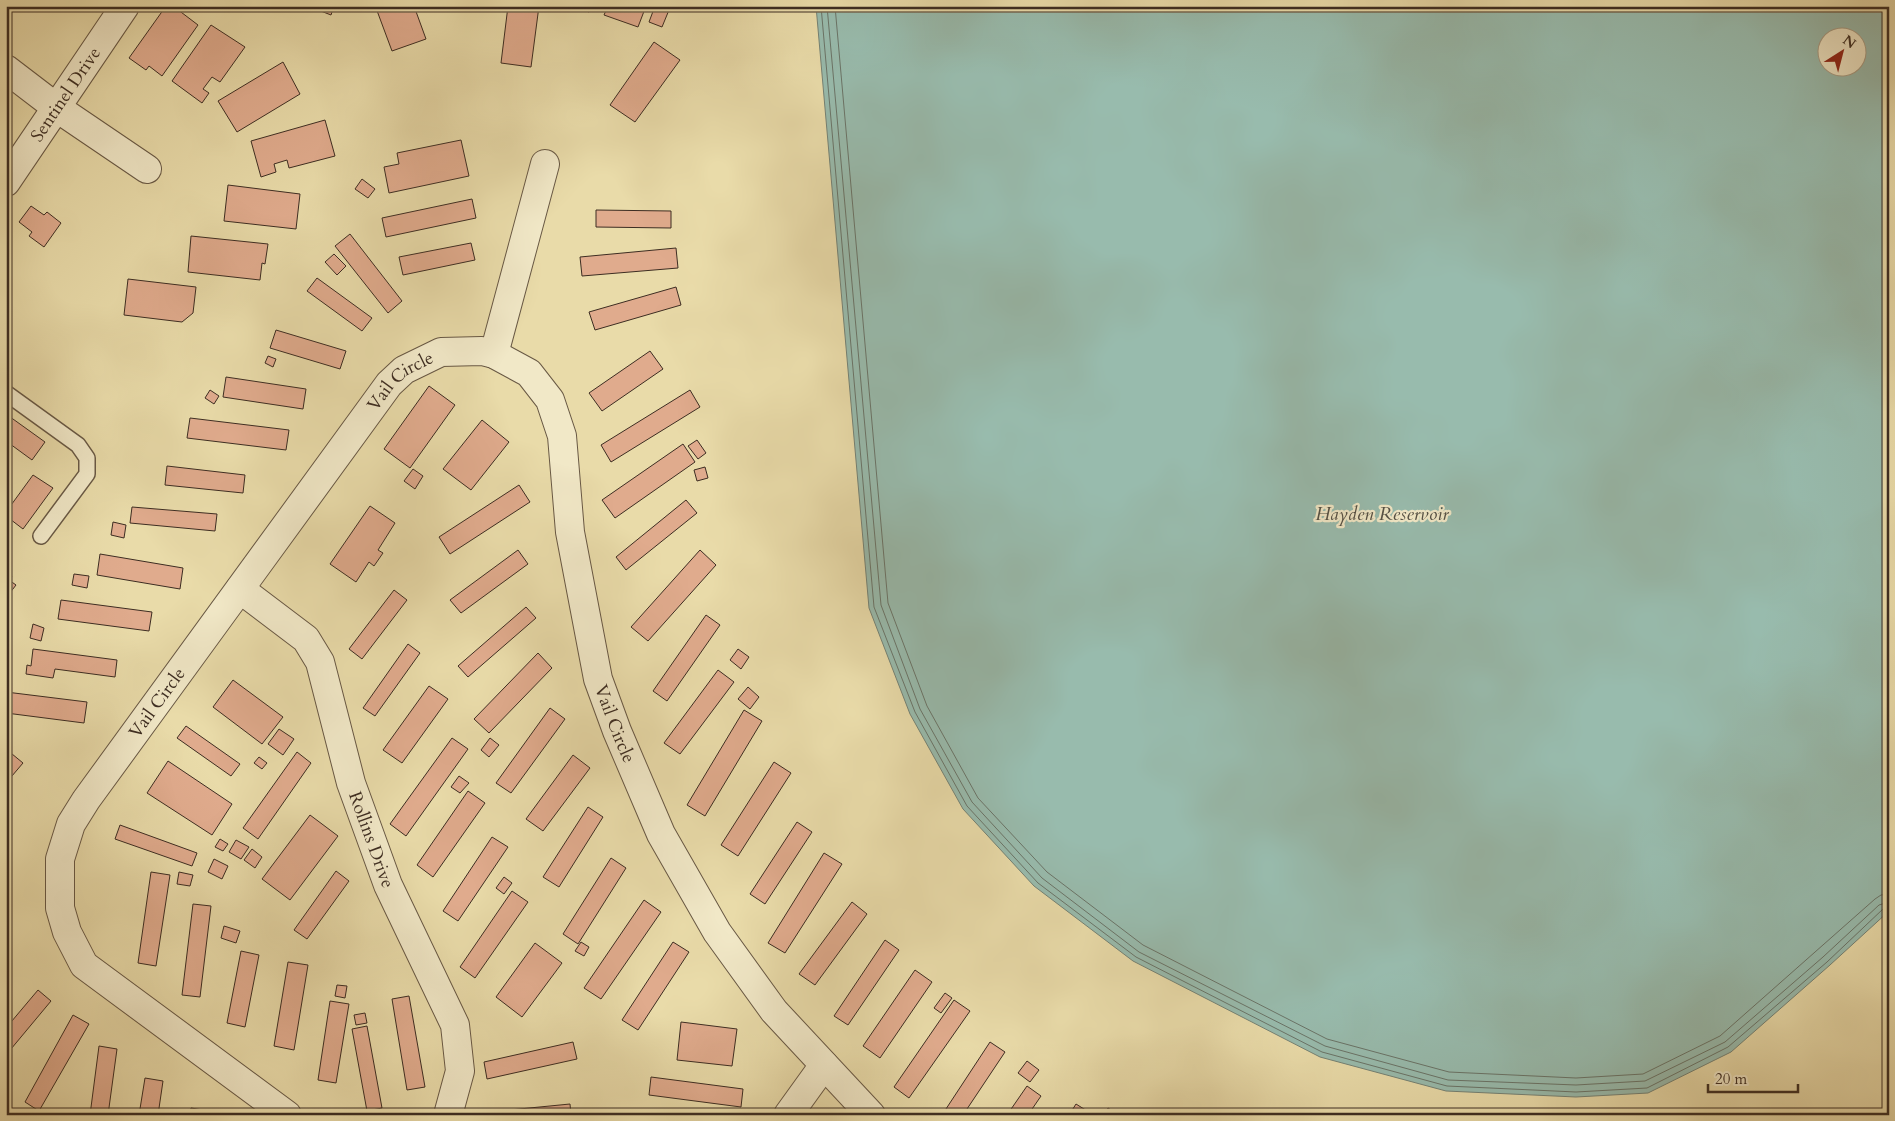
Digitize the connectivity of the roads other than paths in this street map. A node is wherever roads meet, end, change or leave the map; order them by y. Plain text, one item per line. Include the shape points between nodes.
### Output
1 (125, 6) edge
2 (6, 70) edge
3 (58, 108) junction
4 (545, 164) dead end
5 (147, 169) dead end
6 (6, 182) edge
7 (494, 354) junction
8 (6, 393) edge
9 (41, 536) dead end
10 (240, 589) junction
11 (824, 1065) junction
12 (286, 1115) edge
13 (448, 1115) edge
14 (788, 1115) edge
15 (871, 1115) edge

1 - 3 street, Sentinel Drive
2 - 3 street
3 - 5 street
3 - 6 street, Sentinel Drive
4 - 7 street
7 - 10 street, Vail Circle via 482,351 441,352 404,370 389,384
7 - 11 street, Vail Circle via 528,374 550,400 562,436 570,532 598,678 661,834 717,932 774,1011
8 - 9 lane via 78,445 87,458 86,474
10 - 12 street, Vail Circle via 71,824 60,859 60,908 67,932 84,965
10 - 13 street, Rollins Drive via 306,639 320,662 351,783 388,885 455,1026 460,1071
11 - 14 street
11 - 15 street, Vail Circle

